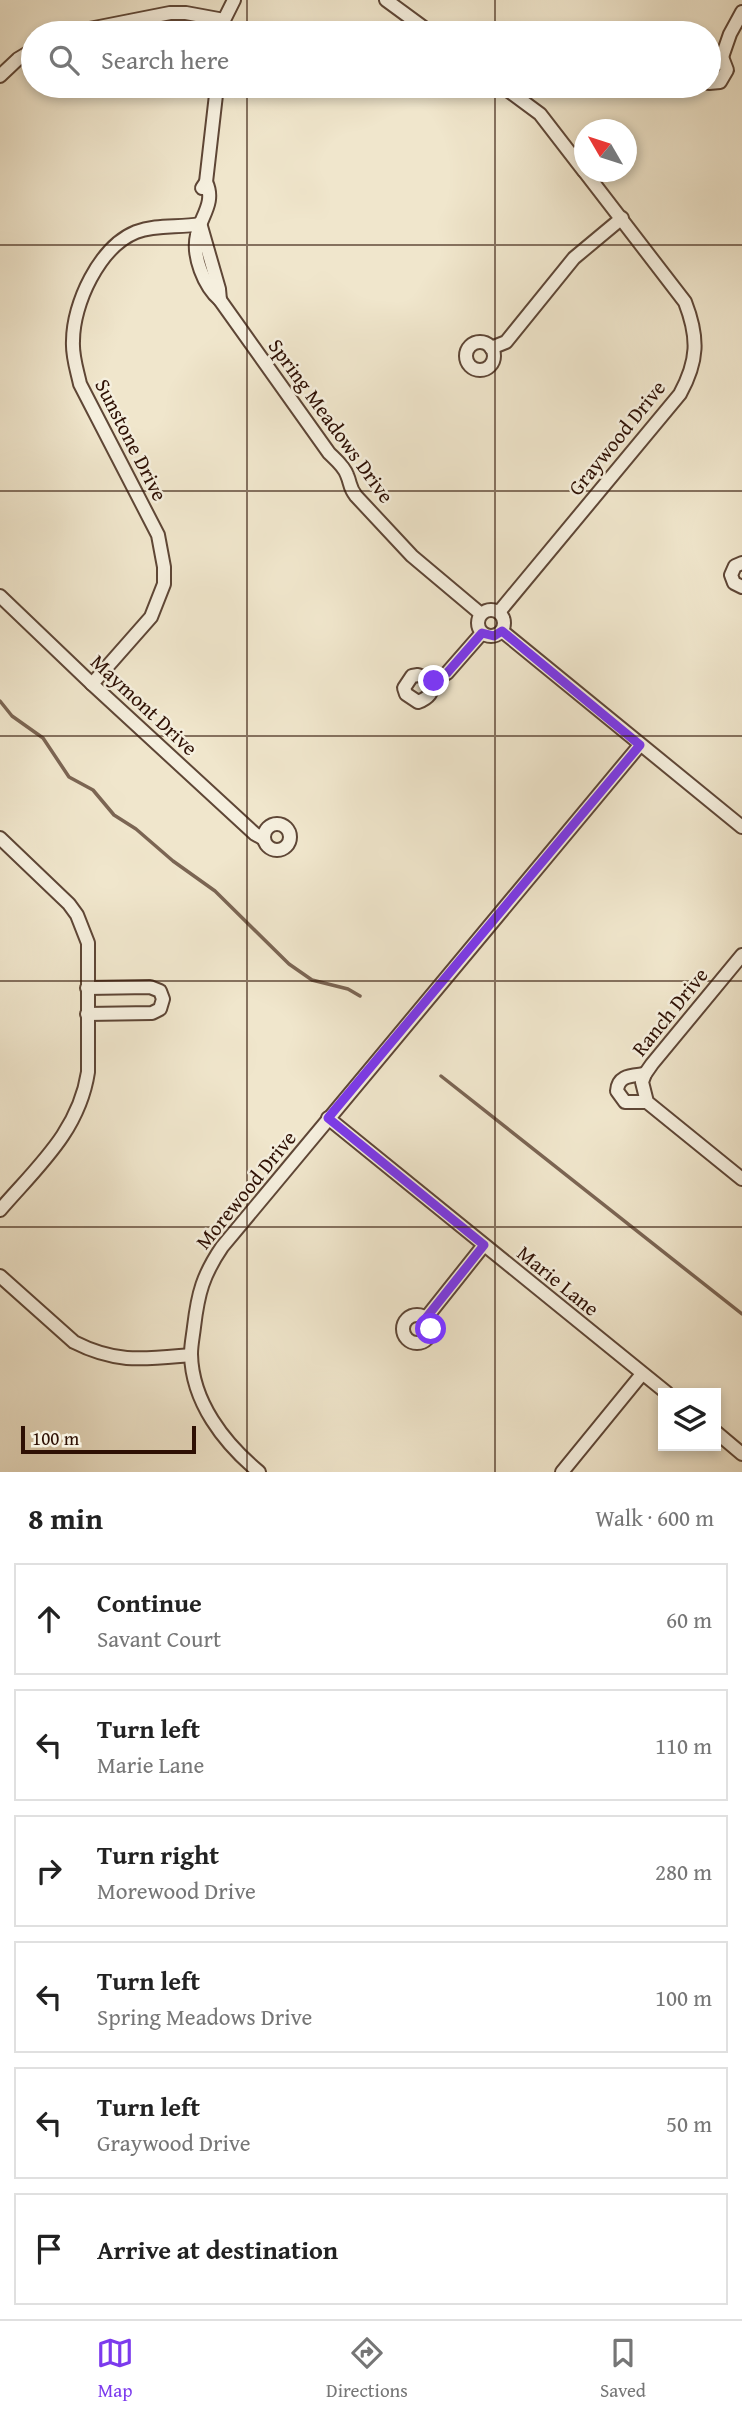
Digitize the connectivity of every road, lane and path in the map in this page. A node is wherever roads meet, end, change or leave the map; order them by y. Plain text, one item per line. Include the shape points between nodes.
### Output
1 (234, 0) edge
2 (386, 0) edge
3 (742, 12) edge
4 (224, 20) joint
5 (130, 21) edge
6 (415, 21) edge
7 (21, 57) edge
8 (722, 57) joint
9 (0, 76) edge
10 (721, 81) edge
11 (216, 98) edge
12 (518, 98) edge
13 (574, 157) edge
14 (594, 182) edge
15 (622, 218) junction
16 (200, 224) junction
17 (491, 348) dead end
18 (742, 563) edge
19 (742, 587) edge
20 (0, 596) edge
21 (499, 612) junction
22 (481, 614) junction
23 (502, 631) junction
24 (482, 633) junction
25 (434, 681) dead end
26 (92, 684) junction
27 (640, 745) junction
28 (742, 827) edge
29 (0, 838) edge
30 (264, 839) dead end
31 (742, 955) edge
32 (87, 988) junction
33 (87, 1014) junction
34 (645, 1073) junction
35 (647, 1102) junction
36 (328, 1118) junction
37 (742, 1179) edge
38 (0, 1210) edge
39 (484, 1245) junction
40 (0, 1276) edge
41 (426, 1318) dead end
42 (191, 1355) junction
43 (642, 1374) junction
44 (660, 1388) edge
45 (721, 1436) edge
46 (742, 1454) edge
47 (259, 1472) edge
48 (562, 1472) edge

1 - 4 street
2 - 6 street
3 - 8 street
4 - 5 street via 170,13
7 - 9 street
8 - 10 street via 727,66
11 - 16 street, Spring Meadows Drive
12 - 13 street, Graywood Drive via 540,114
14 - 15 street, Graywood Drive
15 - 17 street via 574,258 506,342
15 - 21 street, Graywood Drive via 685,302 695,349 689,376 680,394
16 - 22 street, Spring Meadows Drive via 196,236 201,270 213,294 339,463 348,485 412,556
16 - 26 street, Sunstone Drive via 148,228 118,243 96,270 75,323 73,357 80,384 158,535 164,567 151,617
18 - 19 street via 731,575
20 - 26 street, Maymont Drive
21 - 22 street
21 - 23 street via 505,623
22 - 24 street via 478,626
23 - 24 street via 494,636
23 - 27 street
24 - 25 street via 447,673
26 - 30 street, Maymont Drive
27 - 28 street
27 - 36 street, Morewood Drive
29 - 32 street via 77,915 88,943
31 - 34 street, Ranch Drive
32 - 33 street
32 - 33 street via 150,987 160,991 163,999 160,1009 152,1013
33 - 38 street via 88,1072 71,1125
34 - 35 street, Ranch Drive
34 - 35 street via 624,1077 617,1091 625,1102
35 - 37 street
36 - 39 street, Marie Lane
36 - 42 street, Morewood Drive via 208,1268 200,1286
39 - 41 street
39 - 43 street, Marie Lane
40 - 42 street via 64,1334 88,1349 122,1359
42 - 47 street via 210,1417 231,1447
43 - 44 street, Marie Lane
43 - 48 street
45 - 46 street

